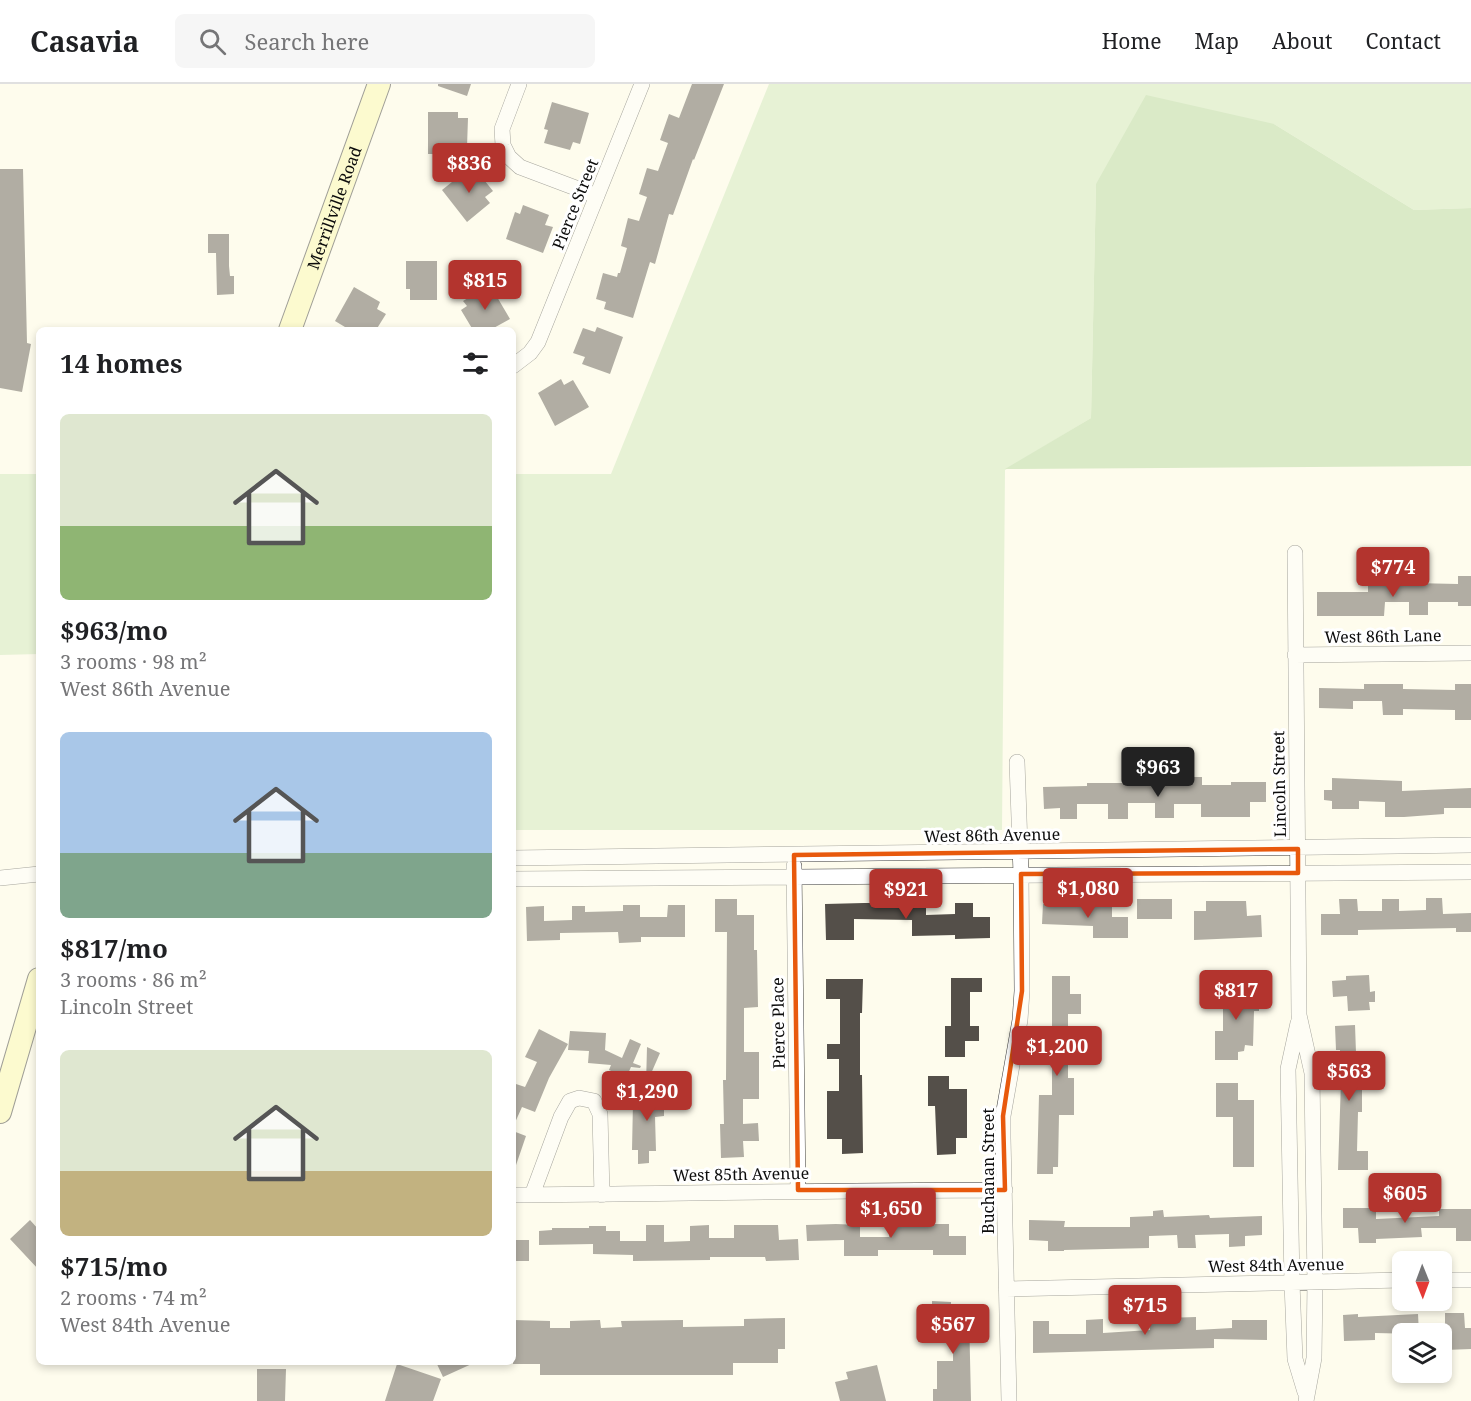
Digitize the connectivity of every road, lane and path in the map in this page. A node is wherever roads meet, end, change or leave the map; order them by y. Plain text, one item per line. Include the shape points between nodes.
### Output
1 (379, 84) edge
2 (519, 84) edge
3 (642, 84) edge
4 (597, 196) junction
5 (291, 327) edge
6 (516, 364) edge
7 (1295, 553) dead end
8 (1471, 653) edge
9 (1295, 655) junction
10 (1017, 762) dead end
11 (1471, 845) edge
12 (1298, 849) junction
13 (1020, 852) junction
14 (794, 855) junction
15 (516, 858) edge
16 (1471, 872) edge
17 (1298, 873) junction
18 (36, 874) edge
19 (1021, 874) junction
20 (794, 877) junction
21 (0, 878) edge
22 (516, 879) edge
23 (36, 990) edge
24 (1299, 1015) junction
25 (0, 1112) edge
26 (798, 1190) junction
27 (1005, 1190) junction
28 (516, 1195) edge
29 (532, 1195) junction
30 (602, 1195) junction
31 (1392, 1280) edge
32 (1452, 1280) edge
33 (1471, 1280) edge
34 (1316, 1282) junction
35 (1292, 1283) junction
36 (1006, 1289) junction
37 (1306, 1398) edge
38 (1009, 1401) edge

1 - 5 street, Merrillville Road
2 - 4 street via 502,129 509,157 520,166
3 - 4 street, Pierce Street
4 - 6 street, Pierce Street via 538,342
7 - 9 street, Lincoln Street
8 - 9 street, West 86th Lane
9 - 12 street, Lincoln Street
10 - 13 street, Buchanan Street
11 - 12 street, West 86th Avenue
12 - 13 street, West 86th Avenue
12 - 17 street, Lincoln Street
13 - 14 street, West 86th Avenue
13 - 19 street, Buchanan Street
14 - 15 street, West 86th Avenue
14 - 20 street, Pierce Place
16 - 17 street
17 - 19 street
17 - 24 street, Lincoln Street
18 - 21 street
19 - 20 street
19 - 27 street, Buchanan Street via 1022,991 1003,1116
20 - 22 street
20 - 26 street, Pierce Place
23 - 25 street
24 - 34 street, Lincoln Street via 1312,1073
24 - 35 street, Lincoln Street via 1288,1068
26 - 27 street, West 85th Avenue
26 - 30 street, West 85th Avenue
27 - 36 street, Buchanan Street
28 - 29 street, West 85th Avenue
29 - 30 street, West 85th Avenue
29 - 30 street via 561,1117 570,1101 579,1098 594,1101 600,1114
31 - 34 street, West 84th Avenue
32 - 33 street
34 - 35 street, West 84th Avenue
34 - 37 street, Lincoln Street via 1314,1358
35 - 36 street, West 84th Avenue
35 - 37 street, Lincoln Street via 1295,1359
36 - 38 street, Buchanan Street

